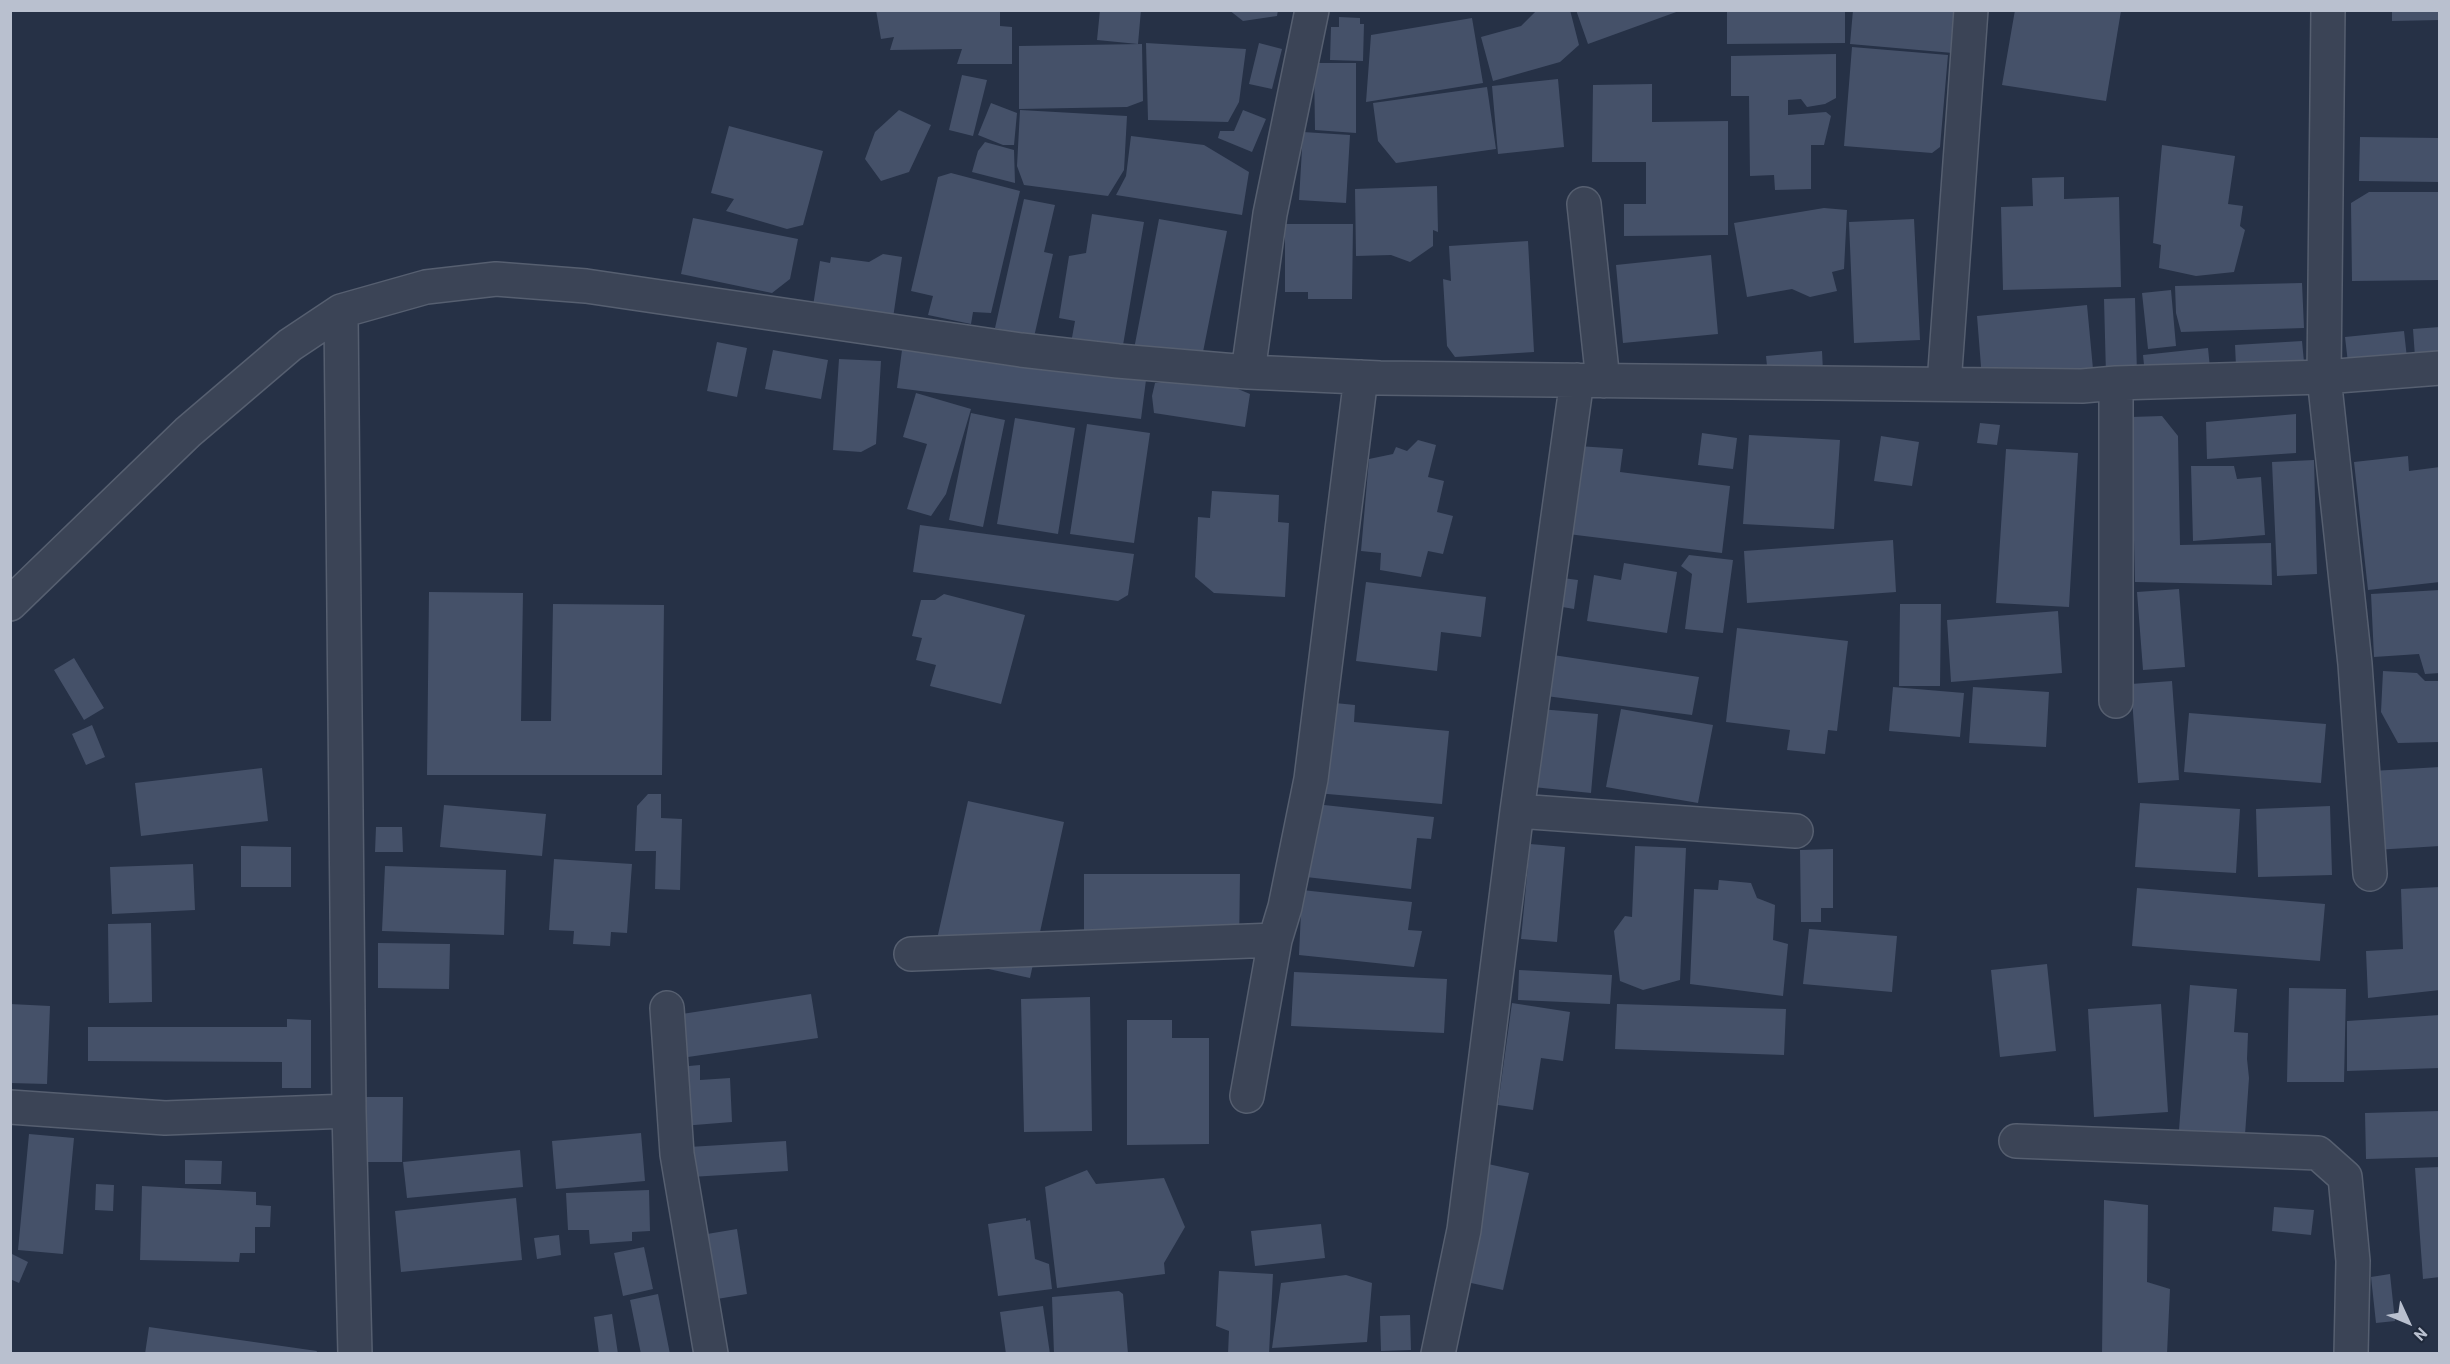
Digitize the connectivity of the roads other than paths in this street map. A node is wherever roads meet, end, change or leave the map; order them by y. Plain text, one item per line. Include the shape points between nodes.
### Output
1 (1312, 10) edge
2 (1971, 10) edge
3 (2328, 10) edge
4 (1584, 204) dead end
5 (341, 312) junction
6 (2439, 368) edge
7 (1248, 372) junction
8 (1361, 377) junction
9 (2324, 377) junction
10 (1590, 380) junction
11 (2116, 383) junction
12 (1944, 384) junction
13 (10, 604) edge
14 (2116, 701) dead end
15 (1517, 811) junction
16 (1797, 831) dead end
17 (2370, 874) dead end
18 (1275, 940) junction
19 (911, 954) dead end
20 (667, 1008) dead end
21 (1247, 1096) dead end
22 (10, 1107) edge
23 (349, 1112) junction
24 (2016, 1141) dead end
25 (355, 1353) edge
26 (711, 1353) edge
27 (1438, 1353) edge
28 (2351, 1353) edge

1 - 7 street via 1270,214
2 - 12 street
3 - 9 street
4 - 10 street
5 - 7 street via 426,286 496,279 586,286 1021,350
5 - 13 street via 290,345 188,432
5 - 23 street
6 - 9 street
7 - 8 street
8 - 10 street
8 - 18 street via 1311,779
9 - 11 street
9 - 17 street via 2355,664
10 - 12 street
10 - 15 street
11 - 12 street
11 - 14 street
15 - 16 street
15 - 27 street via 1464,1230
18 - 19 street
18 - 21 street
20 - 26 street via 677,1154
22 - 23 street via 165,1118
23 - 25 street
24 - 28 street via 2318,1153 2345,1177 2353,1261

